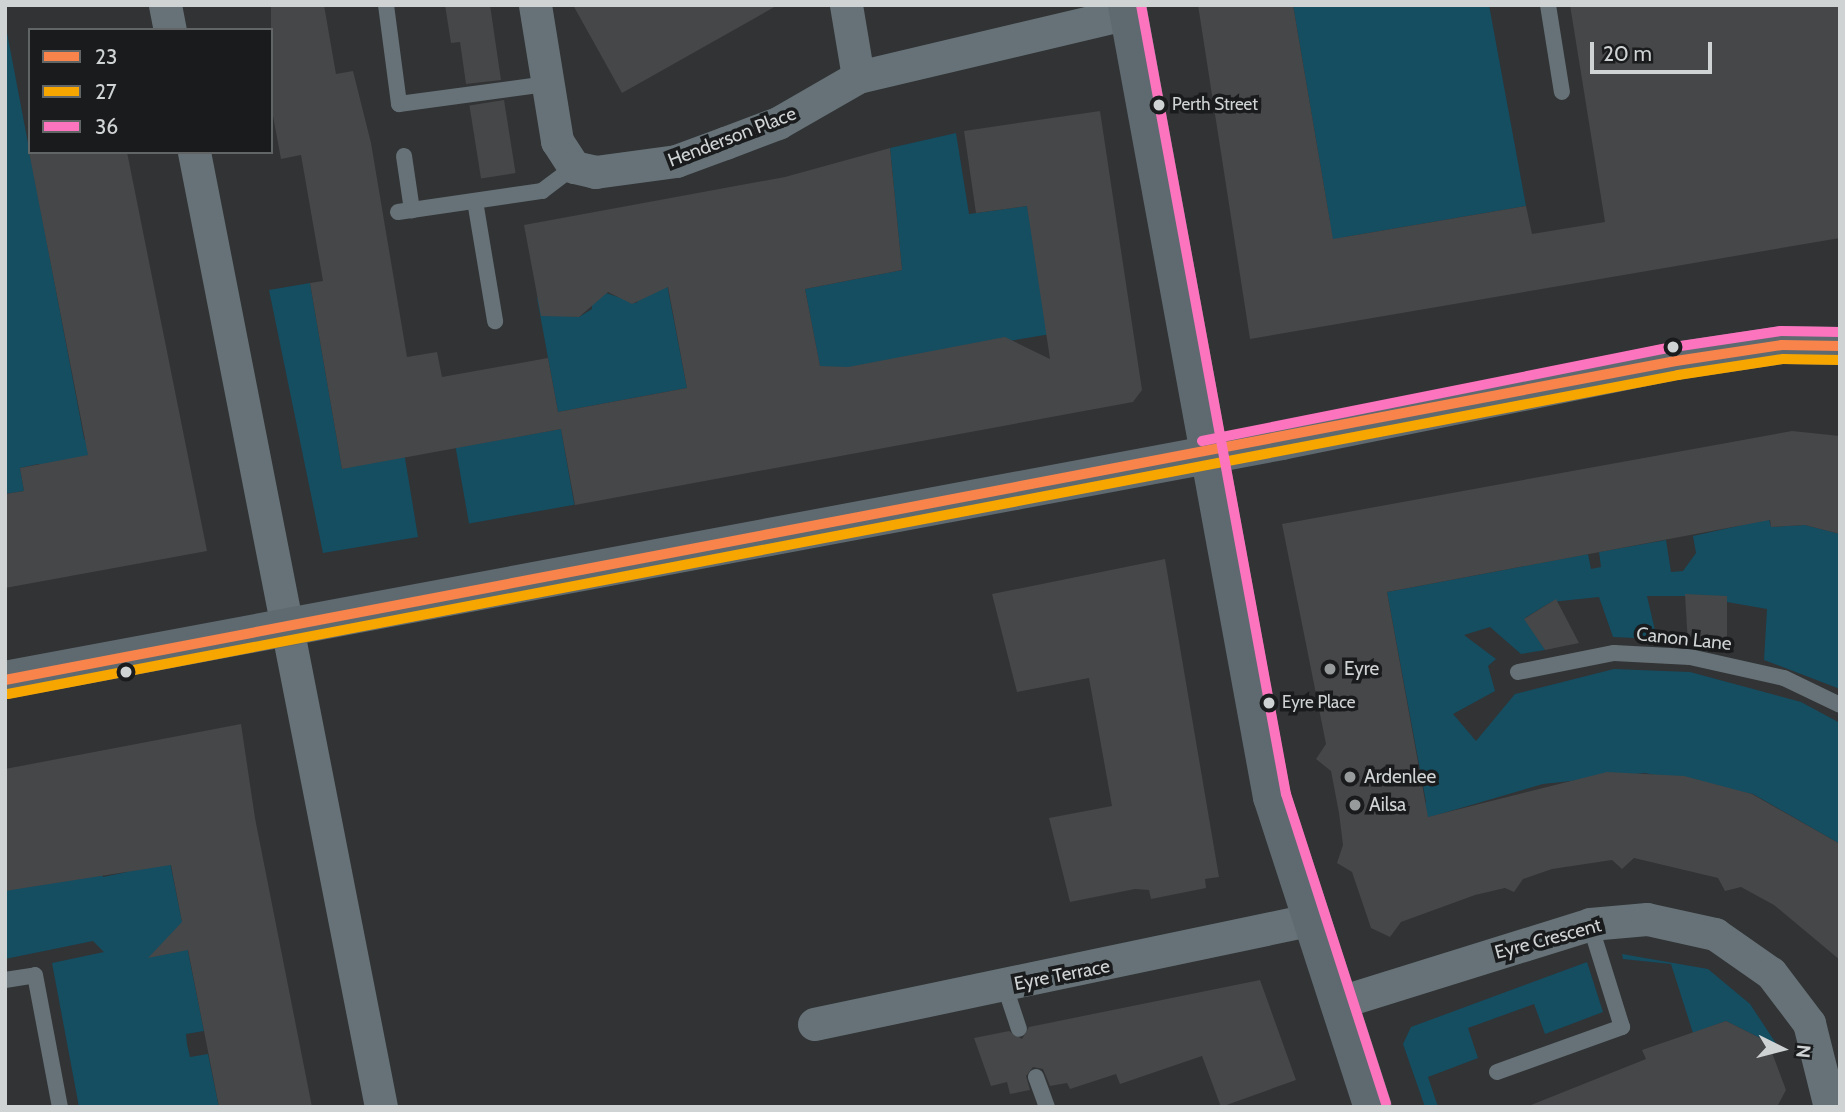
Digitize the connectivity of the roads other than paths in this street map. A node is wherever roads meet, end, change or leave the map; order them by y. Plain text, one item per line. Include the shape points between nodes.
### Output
1 (165, 5) edge
2 (386, 5) edge
3 (535, 5) edge
4 (846, 5) edge
5 (1548, 5) edge
6 (1128, 9) edge
7 (170, 28) edge
8 (858, 77) junction
9 (546, 84) junction
10 (1562, 92) dead end
11 (194, 154) edge
12 (404, 156) dead end
13 (574, 167) junction
14 (475, 201) junction
15 (495, 321) dead end
16 (1840, 346) edge
17 (1205, 455) junction
18 (289, 627) junction
19 (1518, 672) dead end
20 (5, 680) edge
21 (1840, 705) edge
22 (1309, 920) junction
23 (1590, 924) junction
24 (5, 980) edge
25 (1004, 987) junction
26 (1337, 1003) junction
27 (814, 1024) dead end
28 (1019, 1029) dead end
29 (1497, 1072) dead end
30 (1036, 1077) dead end
31 (60, 1107) edge
32 (381, 1107) edge
33 (1047, 1107) edge
34 (1373, 1107) edge
35 (1830, 1107) edge

1 - 7 street
2 - 9 lane via 399,104
3 - 9 street
4 - 8 street
5 - 10 lane
6 - 8 street, Henderson Place
6 - 17 street
8 - 13 street, Henderson Place via 778,123 676,161 595,172
9 - 13 street via 557,141
11 - 18 street
12 - 14 lane via 405,211
13 - 14 lane via 542,191
14 - 15 lane
16 - 17 street via 1782,345 1676,360
17 - 18 street
17 - 22 street via 1272,797
18 - 20 street
18 - 32 street
19 - 21 lane, Canon Lane via 1614,653 1690,657 1784,678
22 - 25 street, Eyre Terrace
22 - 26 street
23 - 26 street, Eyre Crescent
23 - 29 lane via 1622,1027
23 - 35 street, Eyre Crescent via 1647,919 1715,934 1745,951 1810,1023
24 - 31 lane via 35,975
25 - 27 street, Eyre Terrace
25 - 28 lane
26 - 34 street
30 - 33 lane

